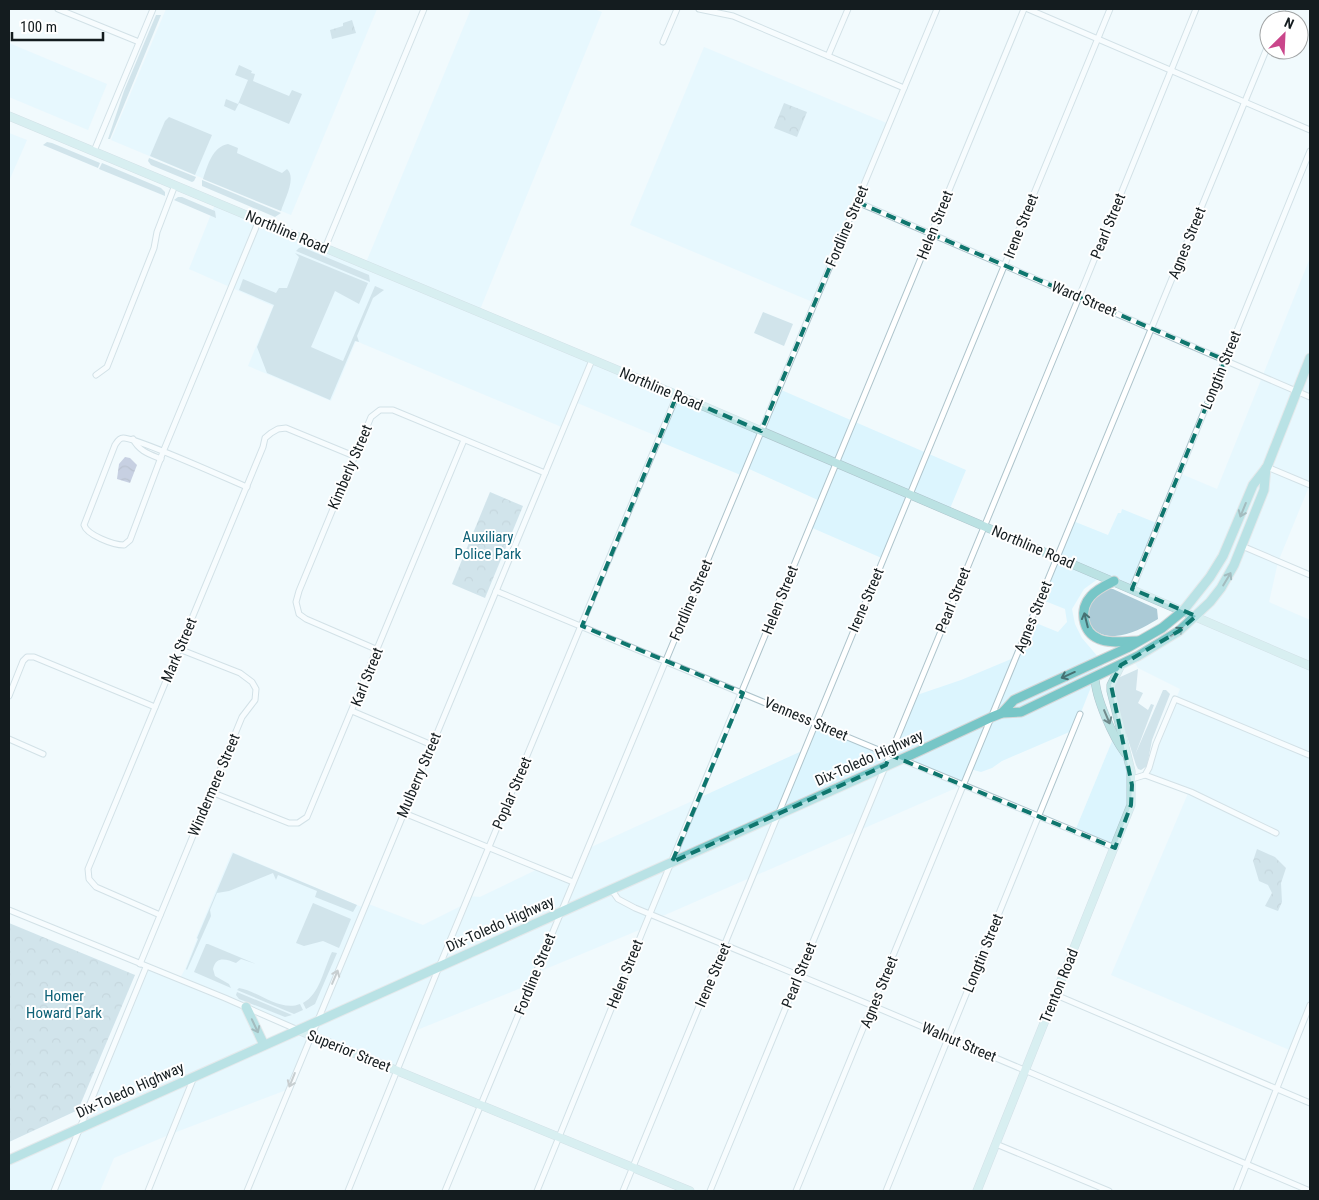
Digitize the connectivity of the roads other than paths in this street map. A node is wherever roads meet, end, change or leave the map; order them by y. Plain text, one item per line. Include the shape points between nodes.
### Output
1 (58, 9) edge
2 (153, 9) edge
3 (424, 9) edge
4 (677, 9) edge
5 (699, 9) edge
6 (848, 9) edge
7 (937, 9) edge
8 (1026, 9) edge
9 (1110, 9) edge
10 (1196, 9) edge
11 (1098, 39) junction
12 (139, 42) junction
13 (663, 42) dead end
14 (828, 56) junction
15 (1262, 60) edge
16 (1171, 70) junction
17 (904, 88) junction
18 (1245, 102) junction
19 (9, 116) edge
20 (1310, 130) edge
21 (1310, 151) edge
22 (94, 152) junction
23 (175, 185) junction
24 (857, 202) junction
25 (259, 220) junction
26 (931, 234) junction
27 (325, 248) junction
28 (1005, 265) junction
29 (1079, 298) junction
30 (1152, 329) junction
31 (1310, 358) edge
32 (592, 360) junction
33 (1225, 360) junction
34 (96, 376) dead end
35 (1297, 391) junction
36 (677, 395) junction
37 (1310, 397) edge
38 (762, 431) junction
39 (133, 440) junction
40 (464, 440) junction
41 (163, 452) junction
42 (354, 456) junction
43 (161, 459) junction
44 (836, 463) junction
45 (1267, 468) junction
46 (545, 473) junction
47 (1310, 486) edge
48 (247, 487) junction
49 (910, 494) junction
50 (984, 526) junction
51 (1242, 546) junction
52 (1058, 558) junction
53 (1310, 575) edge
54 (1114, 581) junction
55 (1132, 589) junction
56 (496, 591) junction
57 (1183, 611) junction
58 (1196, 616) junction
59 (582, 626) junction
60 (1141, 641) junction
61 (1127, 648) junction
62 (179, 649) junction
63 (378, 650) junction
64 (666, 661) junction
65 (1121, 665) junction
66 (1310, 666) edge
67 (1095, 677) junction
68 (743, 693) junction
69 (9, 696) edge
70 (155, 708) junction
71 (352, 712) junction
72 (1002, 713) junction
73 (1080, 714) dead end
74 (992, 717) junction
75 (815, 723) junction
76 (9, 738) edge
77 (432, 745) junction
78 (43, 754) dead end
79 (1126, 754) junction
80 (890, 755) junction
81 (1309, 755) dead end
82 (900, 759) junction
83 (886, 765) junction
84 (1145, 775) junction
85 (1132, 779) junction
86 (963, 785) junction
87 (211, 792) junction
88 (404, 813) junction
89 (778, 814) junction
90 (1038, 815) junction
91 (1276, 833) dead end
92 (490, 847) junction
93 (1115, 848) junction
94 (672, 862) junction
95 (573, 882) junction
96 (611, 889) junction
97 (9, 910) edge
98 (561, 912) junction
99 (650, 914) junction
100 (160, 915) junction
101 (725, 945) junction
102 (143, 966) junction
103 (439, 966) junction
104 (799, 975) junction
105 (1056, 995) junction
106 (1310, 1005) edge
107 (873, 1006) junction
108 (246, 1007) junction
109 (1308, 1016) edge
110 (316, 1022) junction
111 (298, 1030) junction
112 (311, 1035) junction
113 (948, 1038) junction
114 (264, 1046) junction
115 (398, 1070) junction
116 (1025, 1070) junction
117 (194, 1077) junction
118 (1277, 1089) junction
119 (1310, 1103) edge
120 (481, 1104) junction
121 (79, 1129) junction
122 (559, 1137) junction
123 (996, 1144) junction
124 (9, 1160) edge
125 (1247, 1164) junction
126 (633, 1168) junction
127 (54, 1191) edge
128 (148, 1191) edge
129 (247, 1191) edge
130 (348, 1191) edge
131 (445, 1191) edge
132 (537, 1191) edge
133 (623, 1191) edge
134 (690, 1191) edge
135 (710, 1191) edge
136 (796, 1191) edge
137 (886, 1191) edge
138 (977, 1191) edge
139 (1109, 1191) edge
140 (1236, 1191) edge
141 (1310, 1191) edge

1 - 12 street
2 - 12 street
3 - 27 street
4 - 13 street
5 - 14 street via 733,16
6 - 14 street
7 - 17 street, Fordline Street
8 - 11 street
8 - 26 street, Helen Street
9 - 11 street, Irene Street
10 - 16 street, Pearl Street
11 - 16 street
11 - 28 street, Irene Street
12 - 22 street
14 - 17 street
15 - 18 street, Agnes Street
16 - 18 street
16 - 29 street, Pearl Street
17 - 24 street, Fordline Street
18 - 20 street
18 - 30 street, Agnes Street
19 - 22 main road, Northline Road
21 - 33 street, Longtin Street
22 - 23 main road, Northline Road
23 - 25 main road, Northline Road
23 - 34 street via 107,367
24 - 26 street, Ward Street
24 - 38 street, Fordline Street
25 - 27 main road, Northline Road
25 - 41 street
26 - 28 street, Ward Street
26 - 44 street, Helen Street
27 - 32 main road, Northline Road
28 - 29 street, Ward Street
28 - 49 street, Irene Street
29 - 30 street, Ward Street
29 - 50 street, Pearl Street
30 - 33 street, Ward Street
30 - 52 street, Agnes Street
31 - 35 main road, Dix-Toledo Highway
32 - 36 main road, Northline Road
32 - 46 street, Mulberry Street
33 - 35 street, Ward Street
33 - 55 street, Longtin Street
35 - 37 street, Ward Street
35 - 45 main road, Dix-Toledo Highway
36 - 38 main road, Northline Road
36 - 59 street, Poplar Street
38 - 44 main road, Northline Road
38 - 64 street, Fordline Street
39 - 41 street
39 - 43 street via 144,453
39 - 43 street via 124,438 117,442 85,519 84,528 90,534 118,545 127,543
40 - 42 street, Kimberly Street via 384,409 371,417
40 - 46 street, Kimberly Street
40 - 63 street, Karl Street
41 - 43 street
41 - 48 street
42 - 48 street, Mark Street via 292,430 278,429 266,438
42 - 63 street, Kimberly Street via 296,602 299,614 306,620
44 - 49 main road, Northline Road
44 - 68 street, Helen Street
45 - 47 street
45 - 51 main road, Dix-Toledo Highway via 1264,490
45 -> 57 main road, Dix-Toledo Highway via 1253,485 1223,556
46 - 56 street, Mulberry Street
48 - 62 street, Mark Street
49 - 50 main road, Northline Road
49 - 75 street, Irene Street
50 - 52 main road, Northline Road
50 - 80 street, Pearl Street
51 - 53 street
58 -> 51 main road, Dix-Toledo Highway via 1221,588
52 - 54 main road, Northline Road
52 - 74 street, Agnes Street
54 - 55 main road, Northline Road
60 -> 54 main road via 1101,640 1086,626 1083,615 1087,600 1099,588
55 - 57 main road, Northline Road
56 - 59 street, Venness Street
56 - 77 street, Mulberry Street
57 - 58 main road, Northline Road
57 - 60 main road, Dix-Toledo Highway
65 -> 58 main road, Dix-Toledo Highway via 1172,636
58 - 66 main road, Northline Road
59 - 64 street, Venness Street
59 - 92 street, Poplar Street
60 - 61 main road, Dix-Toledo Highway
61 - 67 main road via 1104,664
61 -> 72 main road, Dix-Toledo Highway via 1014,700
62 - 70 street, Mark Street
62 - 87 street, Windermere Street via 246,676 256,689 255,700 242,717
63 - 71 street, Karl Street
64 - 68 street, Venness Street
64 - 95 street, Fordline Street
65 - 67 main road, Dix-Toledo Highway
65 - 79 main road, Trenton Road via 1111,691
67 - 72 main road, Dix-Toledo Highway via 1021,712
67 -> 79 main road, Trenton Road via 1101,703
68 - 75 street, Venness Street
68 - 94 street, Helen Street
69 - 70 street via 25,659 36,657
70 - 100 street, Mark Street via 88,869 96,888
71 - 77 street
71 - 87 street, Karl Street via 309,814 301,822 289,823
72 - 74 main road, Dix-Toledo Highway
73 - 90 street, Longtin Street
74 - 82 main road, Dix-Toledo Highway
74 - 86 street, Agnes Street
75 - 80 street, Venness Street
75 - 89 street, Irene Street
76 - 78 street
77 - 88 street, Mulberry Street
79 - 85 main road, Trenton Road
80 - 82 street, Venness Street
80 - 83 street, Pearl Street
81 - 84 street via 1175,699
82 - 83 main road, Dix-Toledo Highway
82 - 86 street, Venness Street
83 - 89 main road, Dix-Toledo Highway
83 - 104 street, Pearl Street
84 - 85 street
84 - 91 street via 1191,792
85 - 93 main road, Trenton Road via 1131,805
86 - 90 street, Venness Street
86 - 107 street, Agnes Street
87 - 100 street, Windermere Street
88 - 92 street
110 -> 88 street, Mulberry Street
89 - 94 main road, Dix-Toledo Highway
89 - 101 street, Irene Street
90 - 93 street, Venness Street
90 - 113 street, Longtin Street
92 - 95 street
92 - 103 street, Poplar Street
93 - 105 main road, Trenton Road
94 - 96 main road, Dix-Toledo Highway
94 - 99 street, Helen Street
95 - 98 street, Fordline Street
96 - 98 main road, Dix-Toledo Highway
96 - 99 street, Walnut Street via 618,899
97 - 102 street, Superior Street
98 - 103 main road, Dix-Toledo Highway
98 - 120 street, Fordline Street
99 - 101 street, Walnut Street
99 - 122 street, Helen Street
100 - 102 street, Windermere Street
101 - 104 street, Walnut Street
101 - 126 street, Irene Street
102 - 108 street, Superior Street
102 - 121 street, Windermere Street
103 - 110 main road, Dix-Toledo Highway
103 - 115 street, Poplar Street
104 - 107 street, Walnut Street
104 - 135 street, Pearl Street
105 - 116 main road, Trenton Road
105 - 118 street
106 - 109 street
107 - 113 street, Walnut Street
107 - 136 street, Agnes Street
108 - 111 street, Superior Street
108 -> 114 main road
109 - 118 street
110 - 111 main road, Dix-Toledo Highway
110 - 112 street, Mulberry Street
111 - 112 main road, Superior Street
111 - 114 main road, Dix-Toledo Highway
112 - 115 main road, Superior Street
112 -> 129 street, Mulberry Street
113 - 116 street, Walnut Street
113 - 137 street, Longtin Street
114 - 117 main road, Dix-Toledo Highway
115 - 120 main road, Superior Street
115 - 130 street, Poplar Street
116 - 123 main road, Trenton Road
116 - 125 street, Walnut Street
117 - 121 main road, Dix-Toledo Highway
117 - 128 street
118 - 119 street
118 - 125 street
120 - 122 main road, Superior Street
120 - 131 street, Fordline Street
121 - 124 main road, Dix-Toledo Highway
121 - 127 street, Windermere Street
122 - 126 main road, Superior Street
122 - 132 street, Helen Street
123 - 138 main road, Trenton Road
123 - 139 street
125 - 140 street
125 - 141 street, Walnut Street
126 - 133 street, Irene Street
126 - 134 main road, Superior Street

